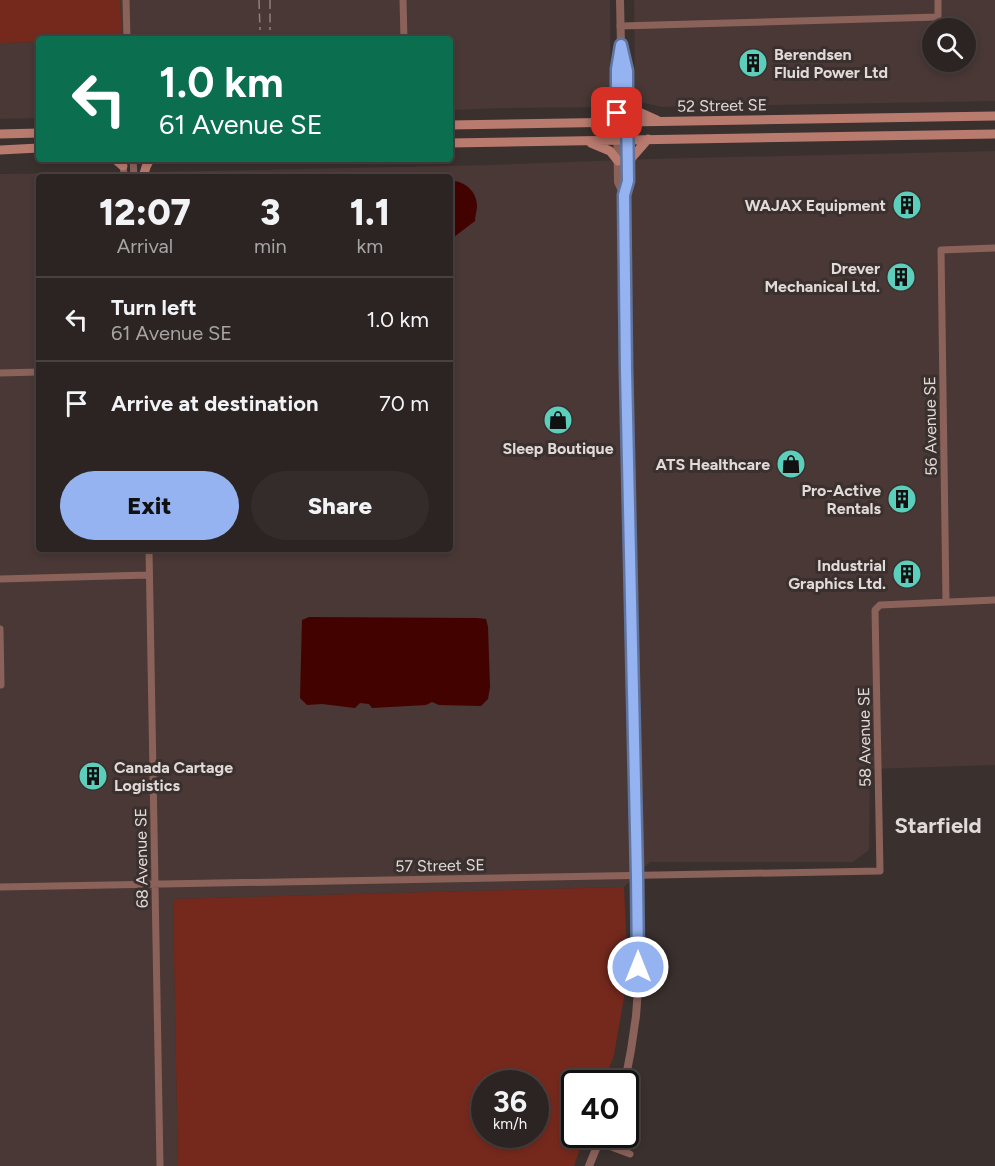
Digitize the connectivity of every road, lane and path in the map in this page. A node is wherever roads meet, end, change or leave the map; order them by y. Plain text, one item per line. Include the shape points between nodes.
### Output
1 (126, 0) edge
2 (403, 0) edge
3 (620, 0) edge
4 (938, 0) edge
5 (621, 26) junction
6 (127, 36) edge
7 (404, 36) edge
8 (621, 45) junction
9 (627, 103) junction
10 (995, 116) edge
11 (659, 121) junction
12 (617, 122) junction
13 (627, 122) junction
14 (453, 125) edge
15 (36, 133) edge
16 (0, 134) edge
17 (995, 134) edge
18 (623, 140) junction
19 (648, 140) junction
20 (585, 141) junction
21 (453, 143) edge
22 (36, 148) edge
23 (0, 150) edge
24 (623, 161) junction
25 (995, 248) edge
26 (36, 372) edge
27 (0, 373) edge
28 (149, 552) edge
29 (149, 575) junction
30 (0, 579) edge
31 (995, 600) edge
32 (946, 601) junction
33 (0, 629) edge
34 (0, 685) edge
35 (880, 871) joint
36 (637, 876) junction
37 (155, 884) junction
38 (0, 887) edge
39 (627, 1070) edge
40 (596, 1148) edge
41 (619, 1148) edge
42 (630, 1154) dead end
43 (160, 1166) edge
44 (588, 1166) edge

1 - 6 street
2 - 7 street
3 - 5 street
4 - 5 street via 939,17
5 - 8 street
8 - 9 street via 627,71
8 - 12 street
9 - 11 main road
9 - 13 street
10 - 11 main road, 52 Street SE
11 - 13 main road, 52 Street SE
12 - 13 main road, 52 Street SE
12 - 14 main road, 52 Street SE
12 - 18 street
13 - 18 street
15 - 16 main road
17 - 19 main road, 52 Street SE
18 - 19 main road, 52 Street SE
18 - 20 main road, 52 Street SE
18 - 24 street
19 - 24 main road
20 - 21 main road, 52 Street SE
20 - 24 main road
22 - 23 main road
24 - 36 street via 618,182 624,195
25 - 32 street, 56 Avenue SE via 941,250
26 - 27 street
28 - 29 street, 68 Avenue SE
29 - 30 street
29 - 37 street, 68 Avenue SE
31 - 32 street
32 - 35 street, 58 Avenue SE via 880,605 875,610
33 - 34 street
35 - 36 street, 57 Street SE
36 - 37 street, 57 Street SE
36 - 39 street via 638,989
37 - 38 street, 57 Street SE
37 - 43 street, 68 Avenue SE
40 - 44 street
41 - 42 street

